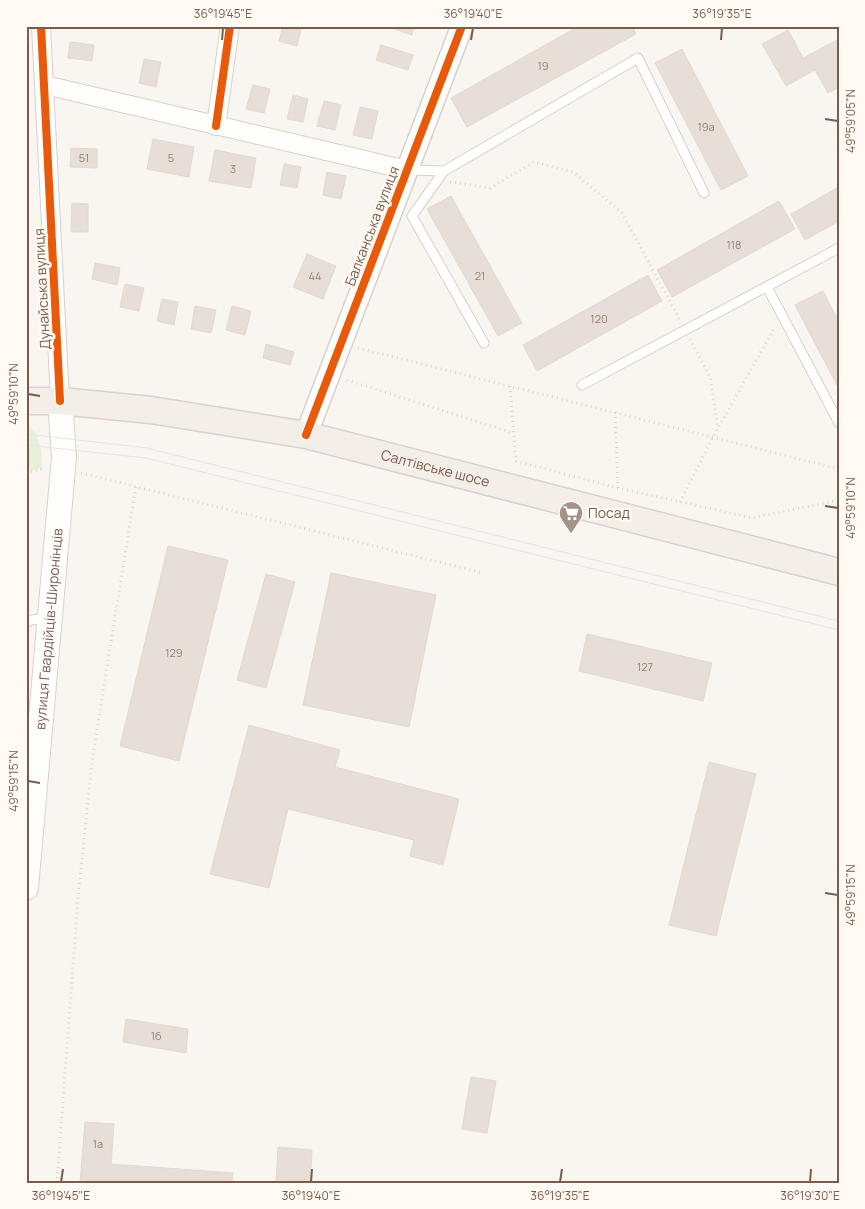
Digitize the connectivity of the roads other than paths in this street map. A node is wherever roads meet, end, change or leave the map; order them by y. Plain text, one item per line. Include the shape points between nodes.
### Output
1 (41, 26) edge
2 (230, 26) edge
3 (462, 26) edge
4 (45, 85) junction
5 (216, 126) junction
6 (407, 170) junction
7 (444, 171) junction
8 (704, 193) dead end
9 (839, 248) edge
10 (767, 286) junction
11 (484, 343) dead end
12 (582, 385) dead end
13 (26, 401) edge
14 (60, 401) junction
15 (839, 423) edge
16 (306, 435) junction
17 (839, 572) edge
18 (50, 618) junction
19 (26, 623) edge
20 (27, 879) edge

1 - 4 street, Дунайська вулиця
2 - 5 street
3 - 6 street, Балканська вулиця
4 - 5 street
4 - 14 street, Дунайська вулиця
5 - 6 street
6 - 7 lane
6 - 16 street, Балканська вулиця
7 - 8 lane via 638,58
7 - 11 lane via 412,216
9 - 10 lane
10 - 12 lane
10 - 15 lane
13 - 14 main road, Салтівське шосе
14 - 16 main road, Салтівське шосе via 151,410
14 - 18 main road, вулиця Гвардійців-Широнінців via 64,458
16 - 17 main road, Салтівське шосе
18 - 19 lane
18 - 20 main road, вулиця Гвардійців-Широнінців via 38,711

